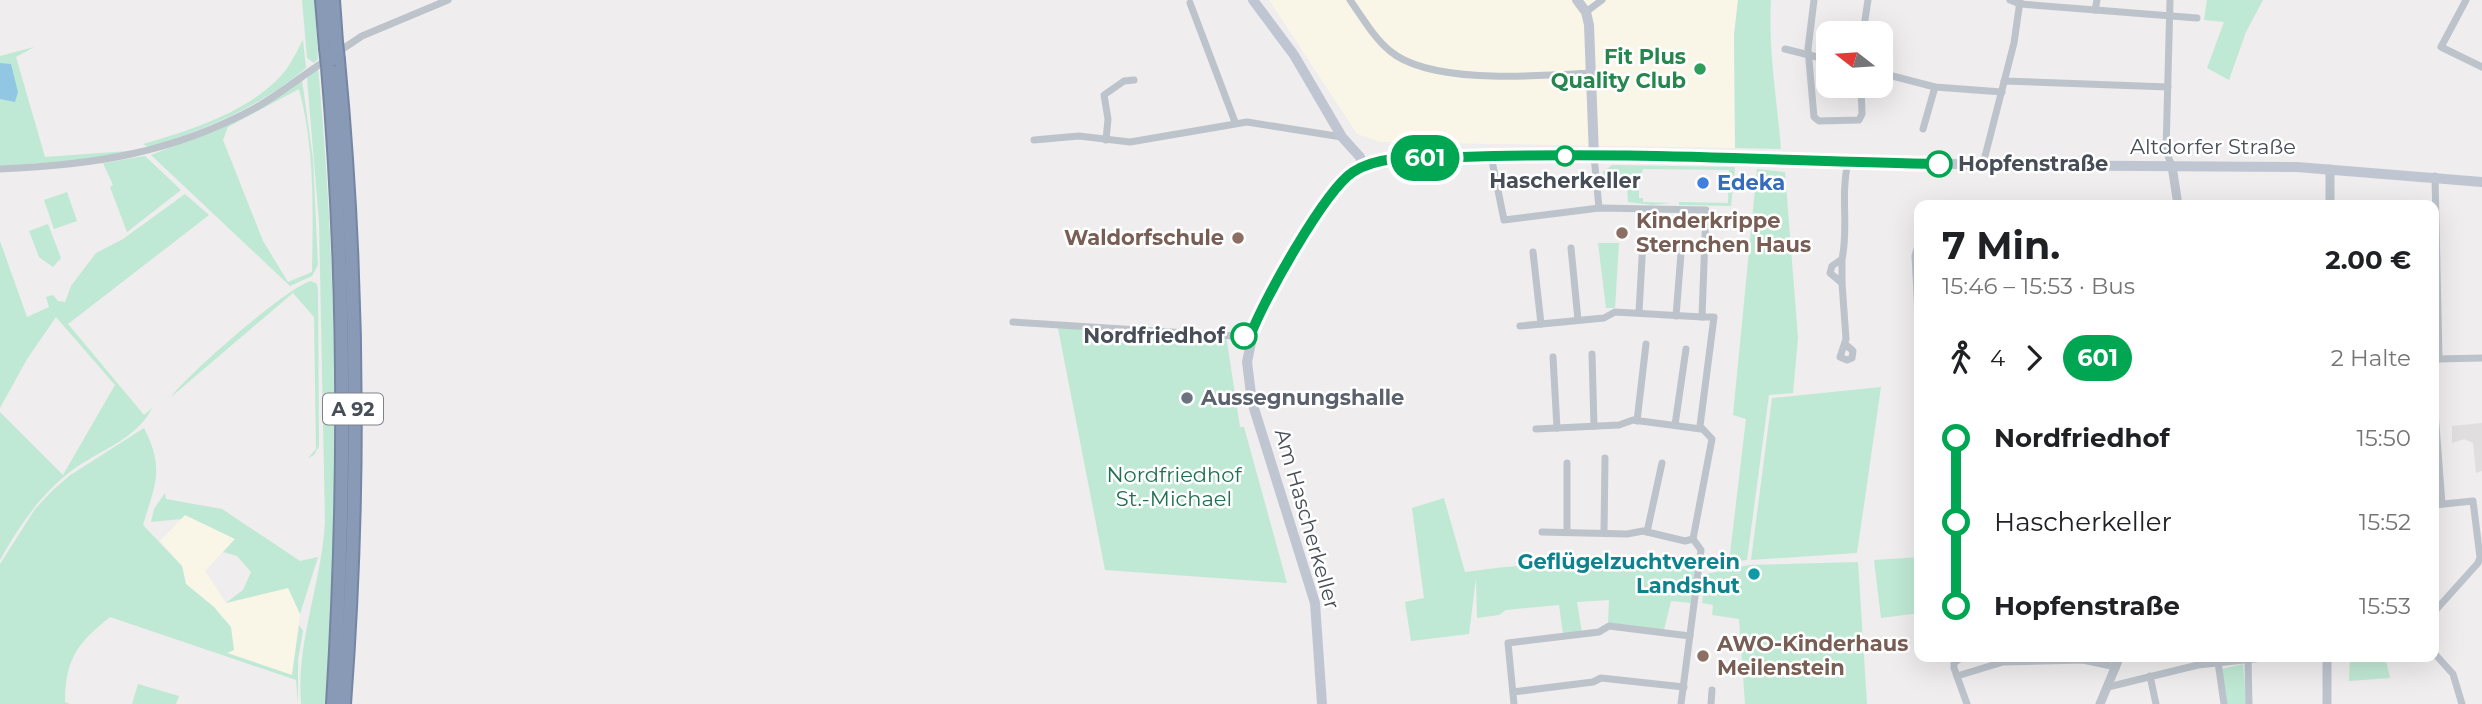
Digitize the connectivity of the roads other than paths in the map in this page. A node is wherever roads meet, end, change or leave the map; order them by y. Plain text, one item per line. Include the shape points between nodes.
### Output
1 (448, 0) edge
2 (1253, 0) edge
3 (1350, 0) edge
4 (1577, 0) edge
5 (1602, 0) edge
6 (1815, 0) edge
7 (1868, 0) edge
8 (2010, 0) edge
9 (2097, 0) edge
10 (2170, 0) edge
11 (2466, 0) edge
12 (324, 2) edge
13 (2020, 2) edge
14 (1190, 3) dead end
15 (2095, 10) junction
16 (1586, 12) junction
17 (2169, 17) junction
18 (2197, 18) dead end
19 (1865, 21) edge
20 (1785, 49) dead end
21 (1810, 54) junction
22 (1816, 56) edge
23 (333, 64) junction
24 (2482, 67) edge
25 (1591, 73) junction
26 (1894, 76) edge
27 (1134, 80) dead end
28 (2004, 81) junction
29 (1934, 87) junction
30 (2168, 87) junction
31 (2002, 92) junction
32 (1861, 98) edge
33 (1235, 122) junction
34 (1923, 129) dead end
35 (1034, 140) dead end
36 (1106, 140) junction
37 (1344, 140) junction
38 (1486, 156) junction
39 (1594, 156) junction
40 (1362, 162) junction
41 (1848, 162) junction
42 (1983, 164) junction
43 (2172, 166) junction
44 (0, 169) edge
45 (2330, 169) junction
46 (1353, 172) junction
47 (2435, 176) junction
48 (2482, 182) edge
49 (2177, 200) edge
50 (2330, 200) edge
51 (2435, 200) edge
52 (1598, 208) junction
53 (1643, 241) dead end
54 (1682, 241) dead end
55 (1571, 247) dead end
56 (1533, 252) dead end
57 (1842, 259) junction
58 (1842, 283) junction
59 (1639, 312) junction
60 (1676, 316) junction
61 (1702, 317) junction
62 (1578, 320) junction
63 (1013, 322) dead end
64 (1541, 324) junction
65 (1520, 326) dead end
66 (1250, 337) junction
67 (1646, 344) dead end
68 (1845, 344) dead end
69 (1686, 349) dead end
70 (1592, 354) dead end
71 (1553, 357) dead end
72 (2482, 358) edge
73 (2439, 360) edge
74 (1637, 421) junction
75 (1675, 425) junction
76 (1594, 426) junction
77 (1557, 428) junction
78 (1536, 429) dead end
79 (1701, 429) junction
80 (1605, 458) dead end
81 (1567, 463) dead end
82 (1662, 463) dead end
83 (2439, 504) edge
84 (1542, 532) dead end
85 (1567, 532) junction
86 (1647, 532) junction
87 (1604, 533) junction
88 (1693, 539) junction
89 (2439, 606) edge
90 (1690, 636) junction
91 (2439, 659) edge
92 (1955, 662) edge
93 (2012, 662) edge
94 (2092, 662) edge
95 (2118, 662) edge
96 (2218, 662) joint
97 (2248, 662) edge
98 (2327, 662) edge
99 (2116, 667) junction
100 (1957, 676) junction
101 (2150, 676) junction
102 (1684, 687) junction
103 (2108, 687) junction
104 (1712, 690) dead end
105 (1513, 692) junction
106 (333, 704) edge
107 (344, 704) edge
108 (1322, 704) edge
109 (1514, 704) edge
110 (1681, 704) edge
111 (1711, 704) edge
112 (1967, 704) edge
113 (2100, 704) edge
114 (2156, 704) edge
115 (2224, 704) edge
116 (2249, 704) edge
117 (2327, 704) edge
118 (2462, 704) edge

1 - 44 street via 362,36 275,96 208,130 112,160
2 - 37 main road via 1294,55
3 - 25 street via 1388,50 1418,67 1482,75
4 - 16 main road
5 - 16 street
6 - 21 street
7 - 19 street
8 - 13 street
9 - 15 street
10 - 17 street
11 - 24 street via 2441,47
12 - 23 highway, A 92, bridge
13 - 15 street
13 - 28 street
14 - 33 street
15 - 17 street
16 - 25 main road
17 - 18 street
17 - 30 street
20 - 21 street
21 - 22 street
21 - 32 street via 1813,110 1819,121 1859,120
23 - 106 highway, A 92 via 342,491
23 - 107 highway, A 92 via 347,175 353,332 353,489
25 - 39 main road
26 - 29 street
27 - 36 street via 1124,81 1104,95
28 - 30 street
28 - 31 street
29 - 31 street
29 - 34 street
30 - 43 street via 2166,151
31 - 42 street
33 - 36 street via 1130,142
33 - 37 street via 1290,127
35 - 36 street via 1079,136
37 - 40 main road
37 - 46 main road
38 - 39 main road, Altdorfer Straße
38 - 40 main road
38 - 52 street via 1504,220
39 - 41 main road, Altdorfer Straße
39 - 52 street
40 - 46 main road, Am Hascherkeller
41 - 42 main road, Altdorfer Straße
41 - 57 street
42 - 43 main road, Altdorfer Straße
43 - 45 main road, Altdorfer Straße
43 - 49 street
45 - 47 main road, Altdorfer Straße
45 - 50 street
46 - 66 main road, Am Hascherkeller via 1323,206 1260,309
47 - 48 main road, Altdorfer Straße
47 - 51 street
52 - 61 street via 1706,209
53 - 59 street
54 - 60 street
55 - 62 street
56 - 64 street
57 - 58 street
57 - 58 street via 1830,273
58 - 68 street
59 - 60 street
59 - 62 street
60 - 61 street
61 - 79 street via 1714,317
62 - 64 street
63 - 66 street
64 - 65 street
66 - 108 main road, Am Hascherkeller via 1247,371 1252,402 1315,603
67 - 74 street
69 - 75 street
70 - 76 street
71 - 77 street
72 - 73 street
74 - 75 street
74 - 76 street
75 - 79 street
76 - 77 street
77 - 78 street
79 - 88 street via 1712,439
80 - 87 street
81 - 85 street
82 - 86 street
83 - 89 street via 2473,501 2480,557
84 - 85 street
85 - 87 street
86 - 87 street
86 - 88 street
88 - 90 street via 1702,550
90 - 102 street
90 - 105 street via 1609,626 1599,632 1508,643
91 - 118 street via 2453,674
92 - 100 street
93 - 100 street
94 - 99 street
95 - 99 street
96 - 101 street
96 - 115 street
97 - 116 street
98 - 117 street
99 - 103 street
100 - 112 street
101 - 103 street
101 - 114 street
102 - 105 street via 1601,678
102 - 110 street
103 - 113 street
104 - 111 street
105 - 109 street

